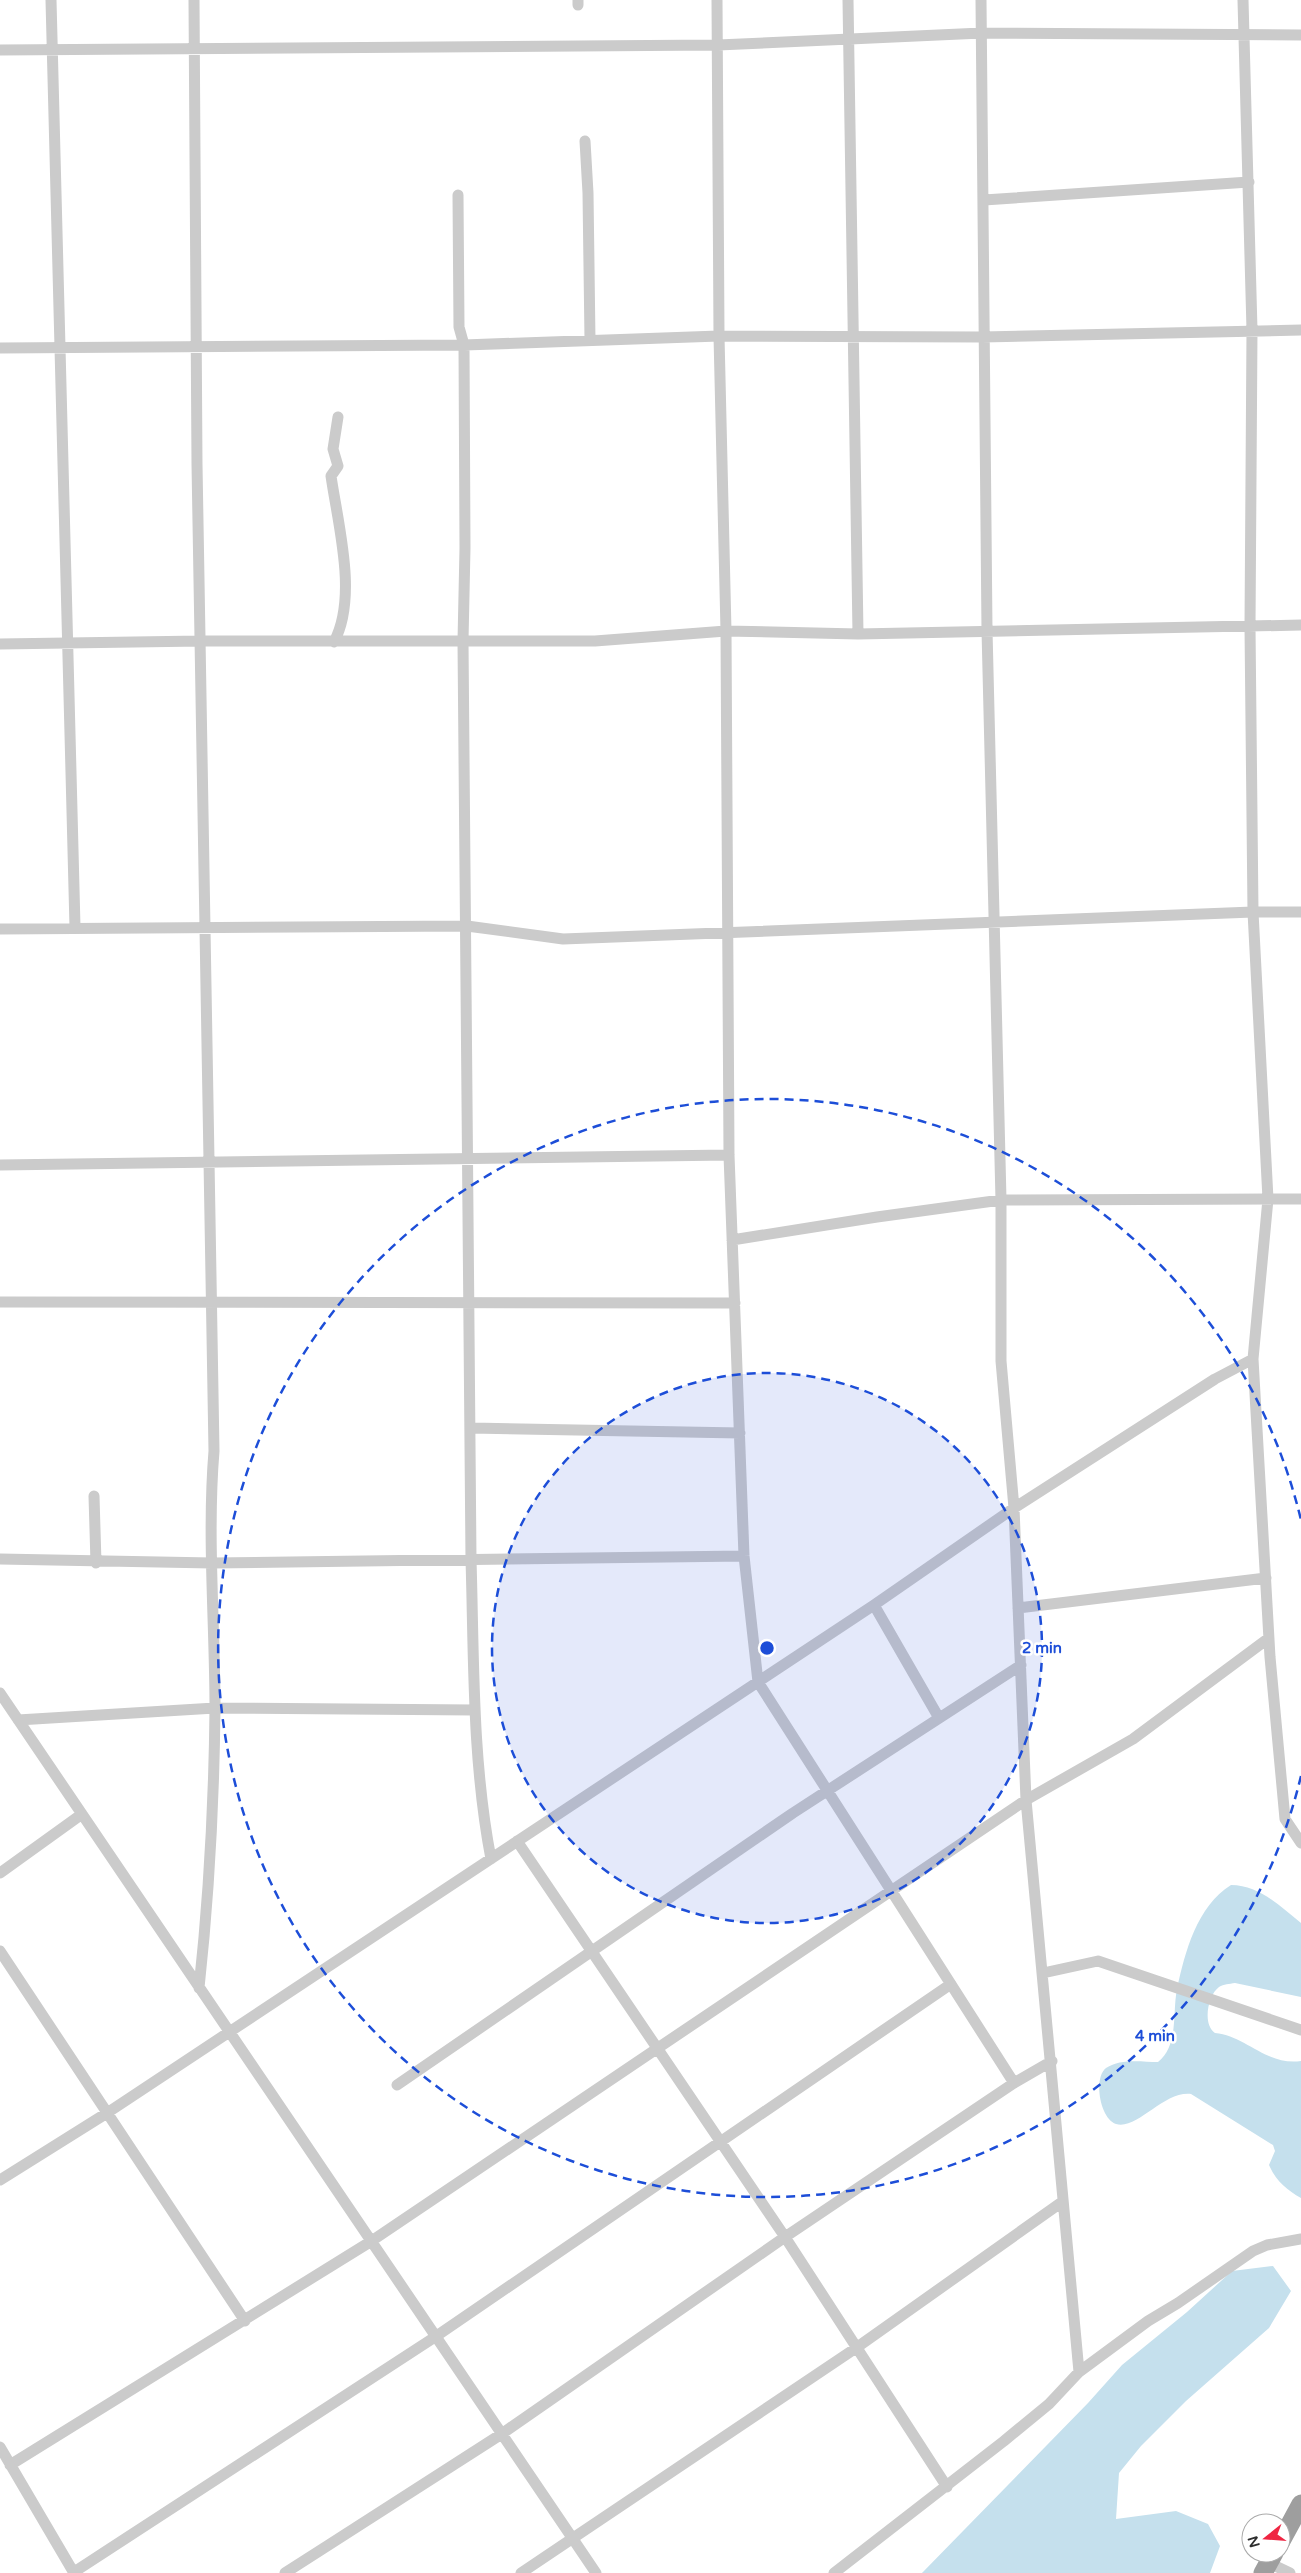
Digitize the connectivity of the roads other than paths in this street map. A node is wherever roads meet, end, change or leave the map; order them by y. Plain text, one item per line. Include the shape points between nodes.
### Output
1 (51, 0) edge
2 (194, 0) edge
3 (717, 0) edge
4 (848, 0) edge
5 (981, 0) edge
6 (1243, 0) edge
7 (982, 33) junction
8 (1301, 35) edge
9 (1245, 36) junction
10 (847, 40) junction
11 (718, 45) junction
12 (196, 49) junction
13 (0, 50) edge
14 (52, 50) junction
15 (584, 141) dead end
16 (1249, 182) junction
17 (458, 195) dead end
18 (984, 200) junction
19 (1252, 330) junction
20 (1301, 330) edge
21 (720, 336) junction
22 (852, 337) junction
23 (982, 337) junction
24 (590, 340) junction
25 (198, 345) junction
26 (464, 345) junction
27 (60, 347) junction
28 (0, 348) edge
29 (338, 417) dead end
30 (1301, 626) edge
31 (1250, 627) junction
32 (987, 630) junction
33 (726, 631) junction
34 (858, 634) junction
35 (201, 641) junction
36 (462, 641) junction
37 (334, 642) junction
38 (68, 643) junction
39 (0, 644) edge
40 (1254, 912) junction
41 (1301, 912) edge
42 (994, 922) junction
43 (206, 926) junction
44 (467, 926) junction
45 (75, 927) junction
46 (0, 929) edge
47 (728, 932) junction
48 (730, 1155) junction
49 (469, 1160) junction
50 (209, 1162) junction
51 (0, 1164) edge
52 (1301, 1198) edge
53 (1268, 1199) junction
54 (1001, 1200) junction
55 (732, 1240) junction
56 (0, 1302) edge
57 (212, 1303) junction
58 (470, 1303) junction
59 (735, 1303) junction
60 (1253, 1359) junction
61 (471, 1428) junction
62 (740, 1433) junction
63 (94, 1496) dead end
64 (1014, 1508) junction
65 (744, 1556) junction
66 (0, 1559) edge
67 (471, 1559) junction
68 (96, 1562) junction
69 (212, 1563) junction
70 (1266, 1578) junction
71 (874, 1605) junction
72 (1018, 1608) junction
73 (1269, 1638) junction
74 (1021, 1665) junction
75 (758, 1682) junction
76 (0, 1693) edge
77 (215, 1708) junction
78 (474, 1710) junction
79 (939, 1718) junction
80 (18, 1720) junction
81 (827, 1792) junction
82 (1026, 1800) junction
83 (82, 1814) junction
84 (517, 1841) junction
85 (1301, 1843) edge
86 (491, 1859) junction
87 (0, 1873) edge
88 (891, 1890) junction
89 (0, 1951) edge
90 (593, 1951) junction
91 (1043, 1973) junction
92 (951, 1984) junction
93 (199, 1988) junction
94 (1301, 2030) edge
95 (228, 2032) junction
96 (658, 2047) junction
97 (1052, 2061) junction
98 (1014, 2083) junction
99 (397, 2085) dead end
100 (107, 2113) junction
101 (720, 2141) junction
102 (0, 2180) edge
103 (1062, 2202) junction
104 (785, 2237) junction
105 (1301, 2239) edge
106 (370, 2242) junction
107 (245, 2321) junction
108 (435, 2337) junction
109 (856, 2348) junction
110 (1079, 2372) junction
111 (500, 2435) junction
112 (0, 2447) edge
113 (10, 2465) junction
114 (947, 2486) junction
115 (1301, 2504) edge
116 (1291, 2522) edge
117 (573, 2538) junction
118 (1269, 2563) edge
119 (74, 2572) edge
120 (285, 2573) edge
121 (521, 2573) edge
122 (596, 2573) edge
123 (834, 2573) edge
124 (1290, 2573) edge

1 - 14 street
2 - 12 street
3 - 11 street
4 - 10 street
5 - 7 street
6 - 9 street
7 - 9 street
7 - 10 street
7 - 18 street
8 - 9 street
9 - 16 street
10 - 11 street
10 - 22 street
11 - 12 street
11 - 21 street
12 - 14 street
12 - 25 street
13 - 14 street
14 - 27 street
15 - 24 street
16 - 18 street
16 - 19 street
17 - 26 street via 459,327
18 - 23 street
19 - 20 street
19 - 23 street
19 - 31 street
21 - 22 street
21 - 24 street
21 - 33 street
22 - 23 street
22 - 34 street
23 - 32 street
24 - 26 street
25 - 26 street
25 - 27 street
25 - 35 street
26 - 36 street
27 - 28 street
27 - 38 street
29 - 37 street via 334,449 338,466 331,476 344,569 344,614
30 - 31 street
31 - 32 street
31 - 40 street
32 - 34 street
32 - 42 street
33 - 34 street
33 - 36 street via 595,641
33 - 47 street
35 - 37 street
35 - 38 street
35 - 43 street
36 - 37 street
36 - 44 street
38 - 39 street
38 - 45 street
40 - 41 street
40 - 42 street
40 - 53 street
42 - 47 street
42 - 54 street
43 - 44 street
43 - 45 street
43 - 50 street
44 - 47 street via 563,939
44 - 49 street
45 - 46 street
47 - 48 street
48 - 49 street
48 - 55 street
49 - 50 street
49 - 58 street
50 - 51 street
50 - 57 street
52 - 53 street
53 - 54 street
53 - 60 street
54 - 55 street
54 - 64 street via 1001,1361
55 - 59 street
56 - 57 street
57 - 58 street
57 - 69 street
58 - 59 street
58 - 61 street
59 - 62 street
60 - 64 street via 1215,1379
60 - 70 street
61 - 62 street
61 - 67 street
62 - 65 street
63 - 68 street
64 - 71 street
64 - 72 street
65 - 67 street
65 - 75 street
66 - 68 street
67 - 69 street
67 - 78 street
68 - 69 street
69 - 77 street
70 - 72 street
70 - 73 street
71 - 75 street
71 - 79 street
72 - 74 street
73 - 82 street via 1133,1739
73 - 85 street via 1285,1819
74 - 79 street
74 - 82 street
75 - 81 street
75 - 84 street
76 - 80 street
77 - 78 street
77 - 80 street
77 - 93 street via 206,1923
78 - 86 street via 482,1804
79 - 81 street
80 - 83 street
81 - 88 street
81 - 90 street
82 - 88 street
82 - 91 street
83 - 87 street
83 - 93 street
84 - 86 street
84 - 90 street
86 - 95 street
88 - 92 street
88 - 96 street
89 - 100 street
90 - 96 street
90 - 99 street
91 - 94 street via 1098,1961
91 - 97 street
92 - 98 street
92 - 101 street
93 - 95 street
95 - 100 street
95 - 106 street
96 - 101 street
96 - 106 street
97 - 98 street
97 - 103 street
98 - 104 street
100 - 102 street
100 - 107 street
101 - 104 street
101 - 108 street
103 - 109 street
103 - 110 street
104 - 109 street
104 - 111 street
105 - 110 street via 1253,2251 1178,2304 1148,2320
106 - 107 street
106 - 108 street
107 - 113 street
108 - 111 street
108 - 119 street
109 - 114 street
109 - 117 street
110 - 114 street via 1049,2404
111 - 117 street
111 - 120 street
112 - 113 street
113 - 119 street
114 - 123 street
115 - 116 highway
117 - 121 street
117 - 122 street
118 - 124 street

